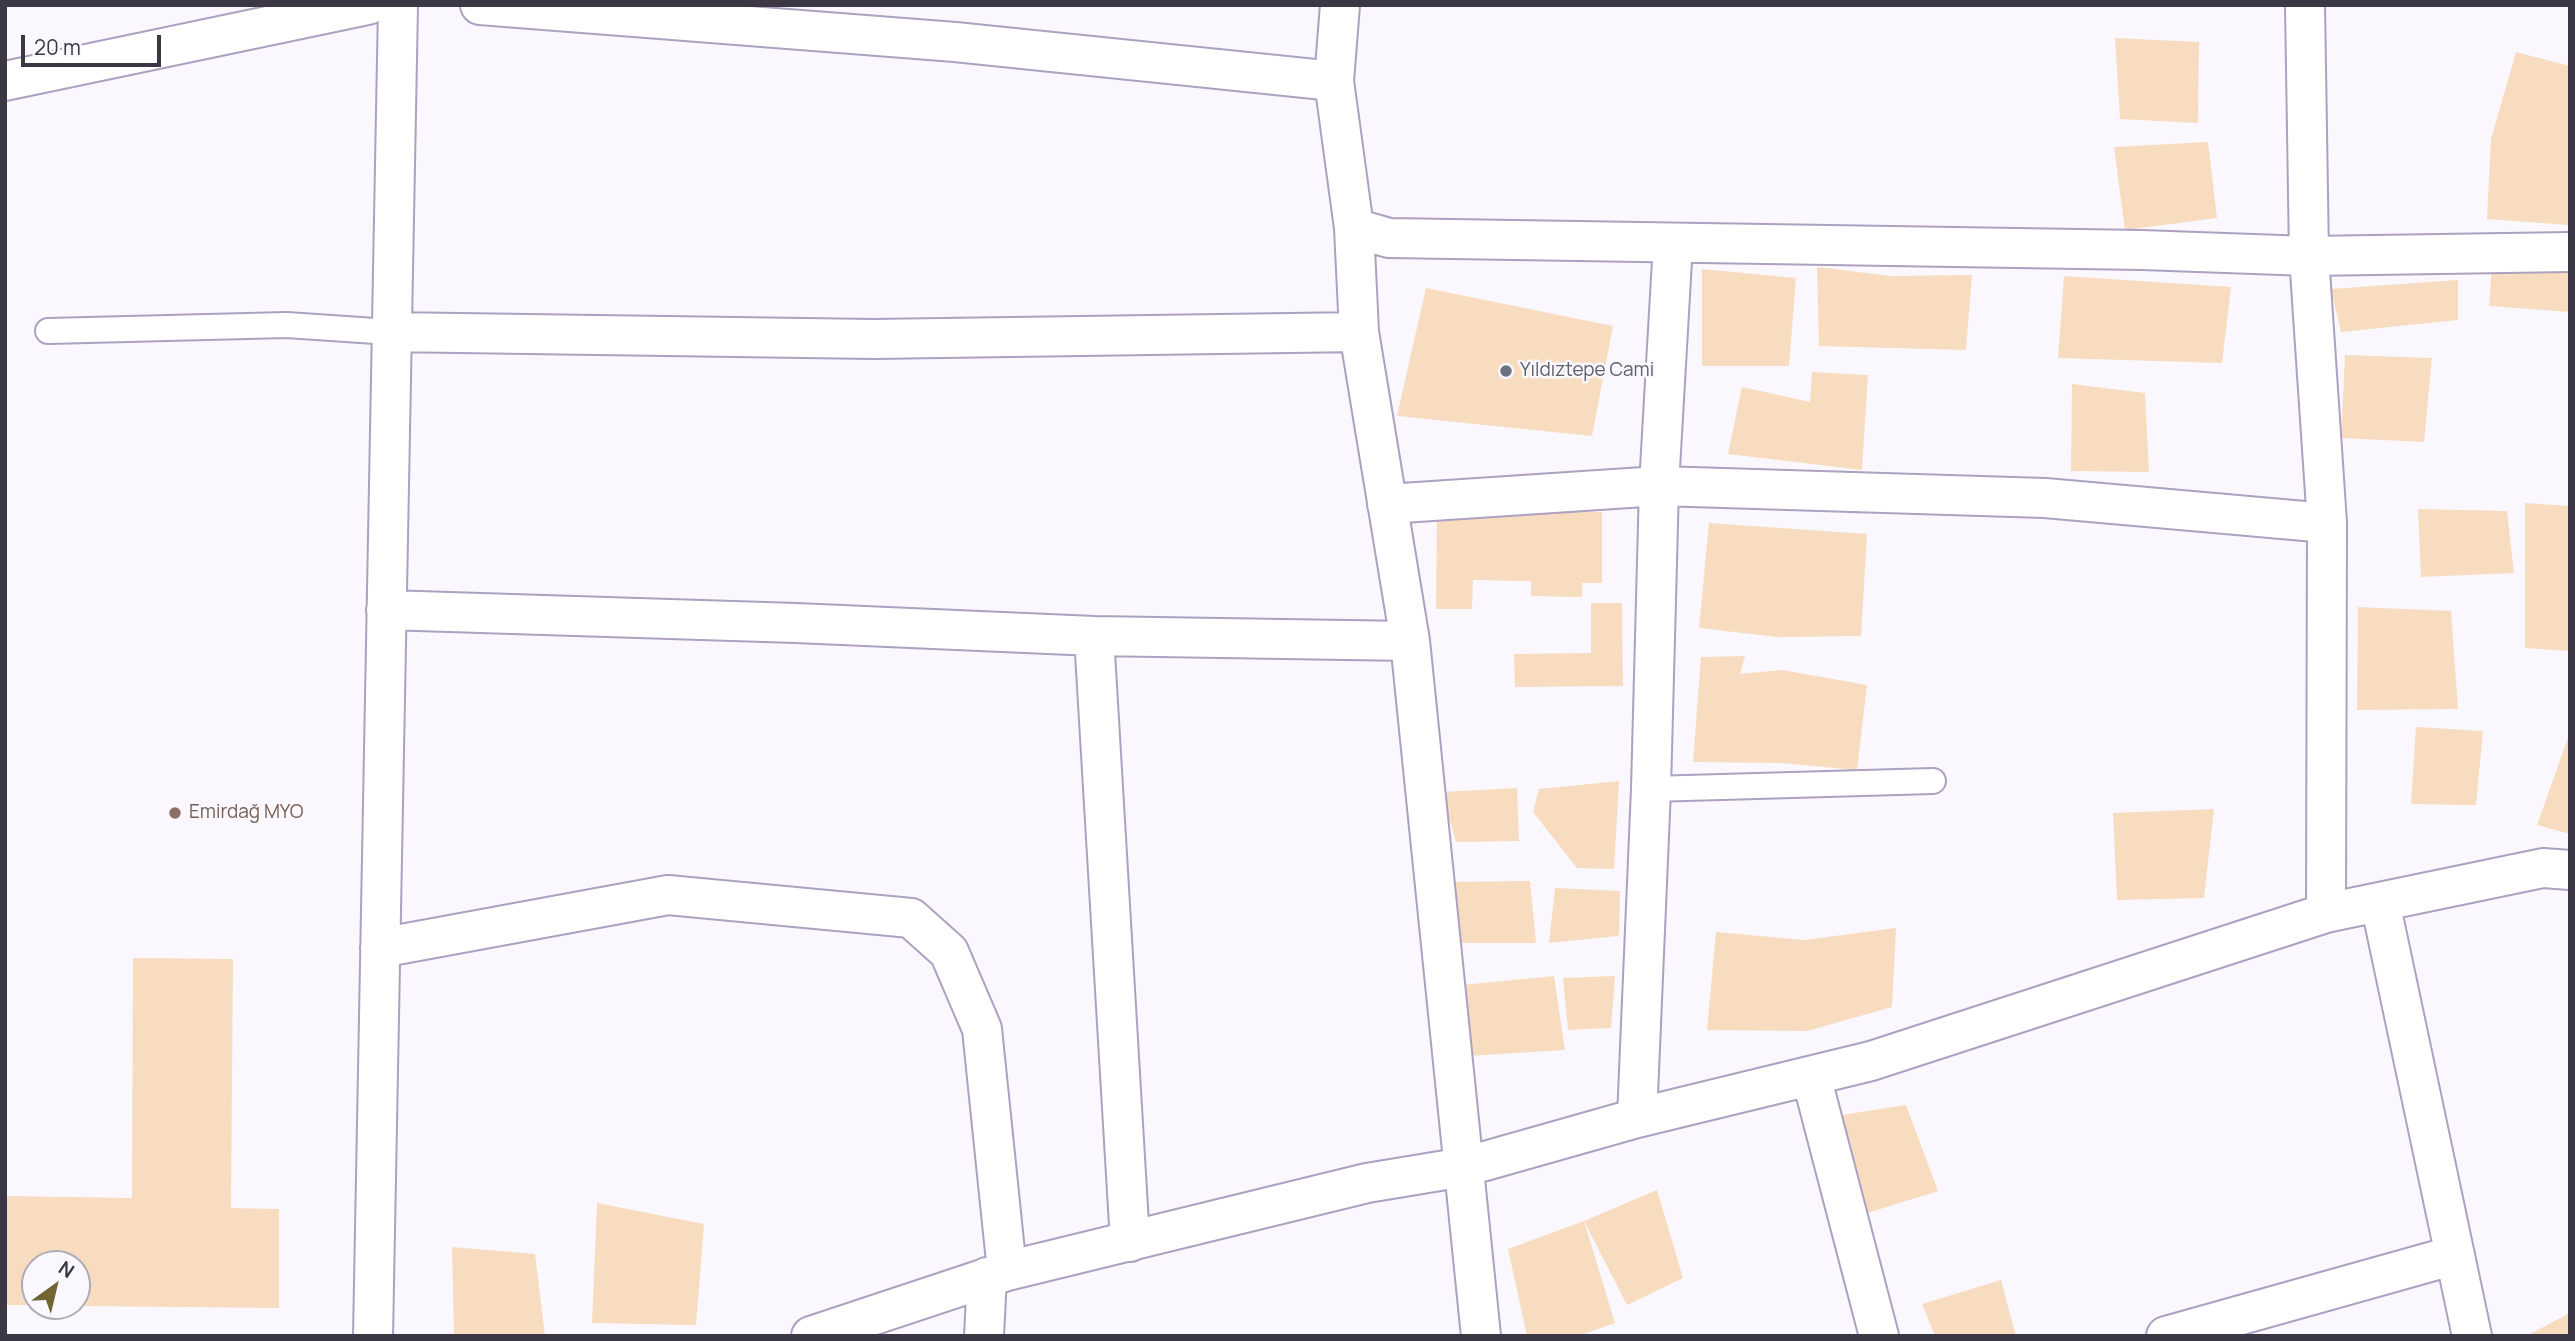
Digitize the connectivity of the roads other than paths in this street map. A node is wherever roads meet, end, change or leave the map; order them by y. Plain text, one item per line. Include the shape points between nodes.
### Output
1 (368, 5) edge
2 (398, 5) edge
3 (480, 5) edge
4 (1340, 5) edge
5 (2305, 5) edge
6 (5, 81) edge
7 (1334, 81) junction
8 (1354, 228) junction
9 (1673, 243) junction
10 (2570, 251) edge
11 (2309, 256) junction
12 (48, 331) dead end
13 (390, 332) junction
14 (1359, 332) junction
15 (1659, 486) junction
16 (1387, 504) junction
17 (2327, 523) junction
18 (386, 610) junction
19 (1094, 636) junction
20 (1410, 641) junction
21 (1933, 781) dead end
22 (1651, 789) junction
23 (2570, 870) edge
24 (2380, 902) junction
25 (2326, 913) junction
26 (380, 948) junction
27 (1811, 1076) junction
28 (1637, 1118) junction
29 (1464, 1167) junction
30 (1130, 1242) junction
31 (2455, 1255) junction
32 (997, 1274) junction
33 (373, 1336) edge
34 (811, 1336) edge
35 (984, 1336) edge
36 (1481, 1336) edge
37 (1879, 1336) edge
38 (2166, 1336) edge
39 (2472, 1336) edge

1 - 6 street
2 - 13 street
3 - 7 street via 955,42
4 - 7 street
5 - 11 street
7 - 8 street
8 - 9 street via 1390,238
8 - 14 street
9 - 11 street
9 - 15 street
10 - 11 street
11 - 17 street
12 - 13 lane via 287,326
13 - 14 street via 873,339
13 - 18 street
14 - 16 street
15 - 16 street
15 - 17 street via 2045,498
15 - 22 street
16 - 20 street
17 - 25 street
18 - 19 street
18 - 26 street
19 - 20 street
19 - 30 street
20 - 29 street
21 - 22 lane
22 - 28 street
23 - 24 street via 2543,868
24 - 25 street
24 - 31 street
25 - 27 street via 1871,1061
26 - 32 street via 668,895 911,918 949,952 982,1029
26 - 33 street
27 - 28 street
27 - 37 street
28 - 29 street
29 - 30 street via 1367,1183
29 - 36 street
30 - 32 street
31 - 38 street
31 - 39 street
32 - 34 street
32 - 35 street

